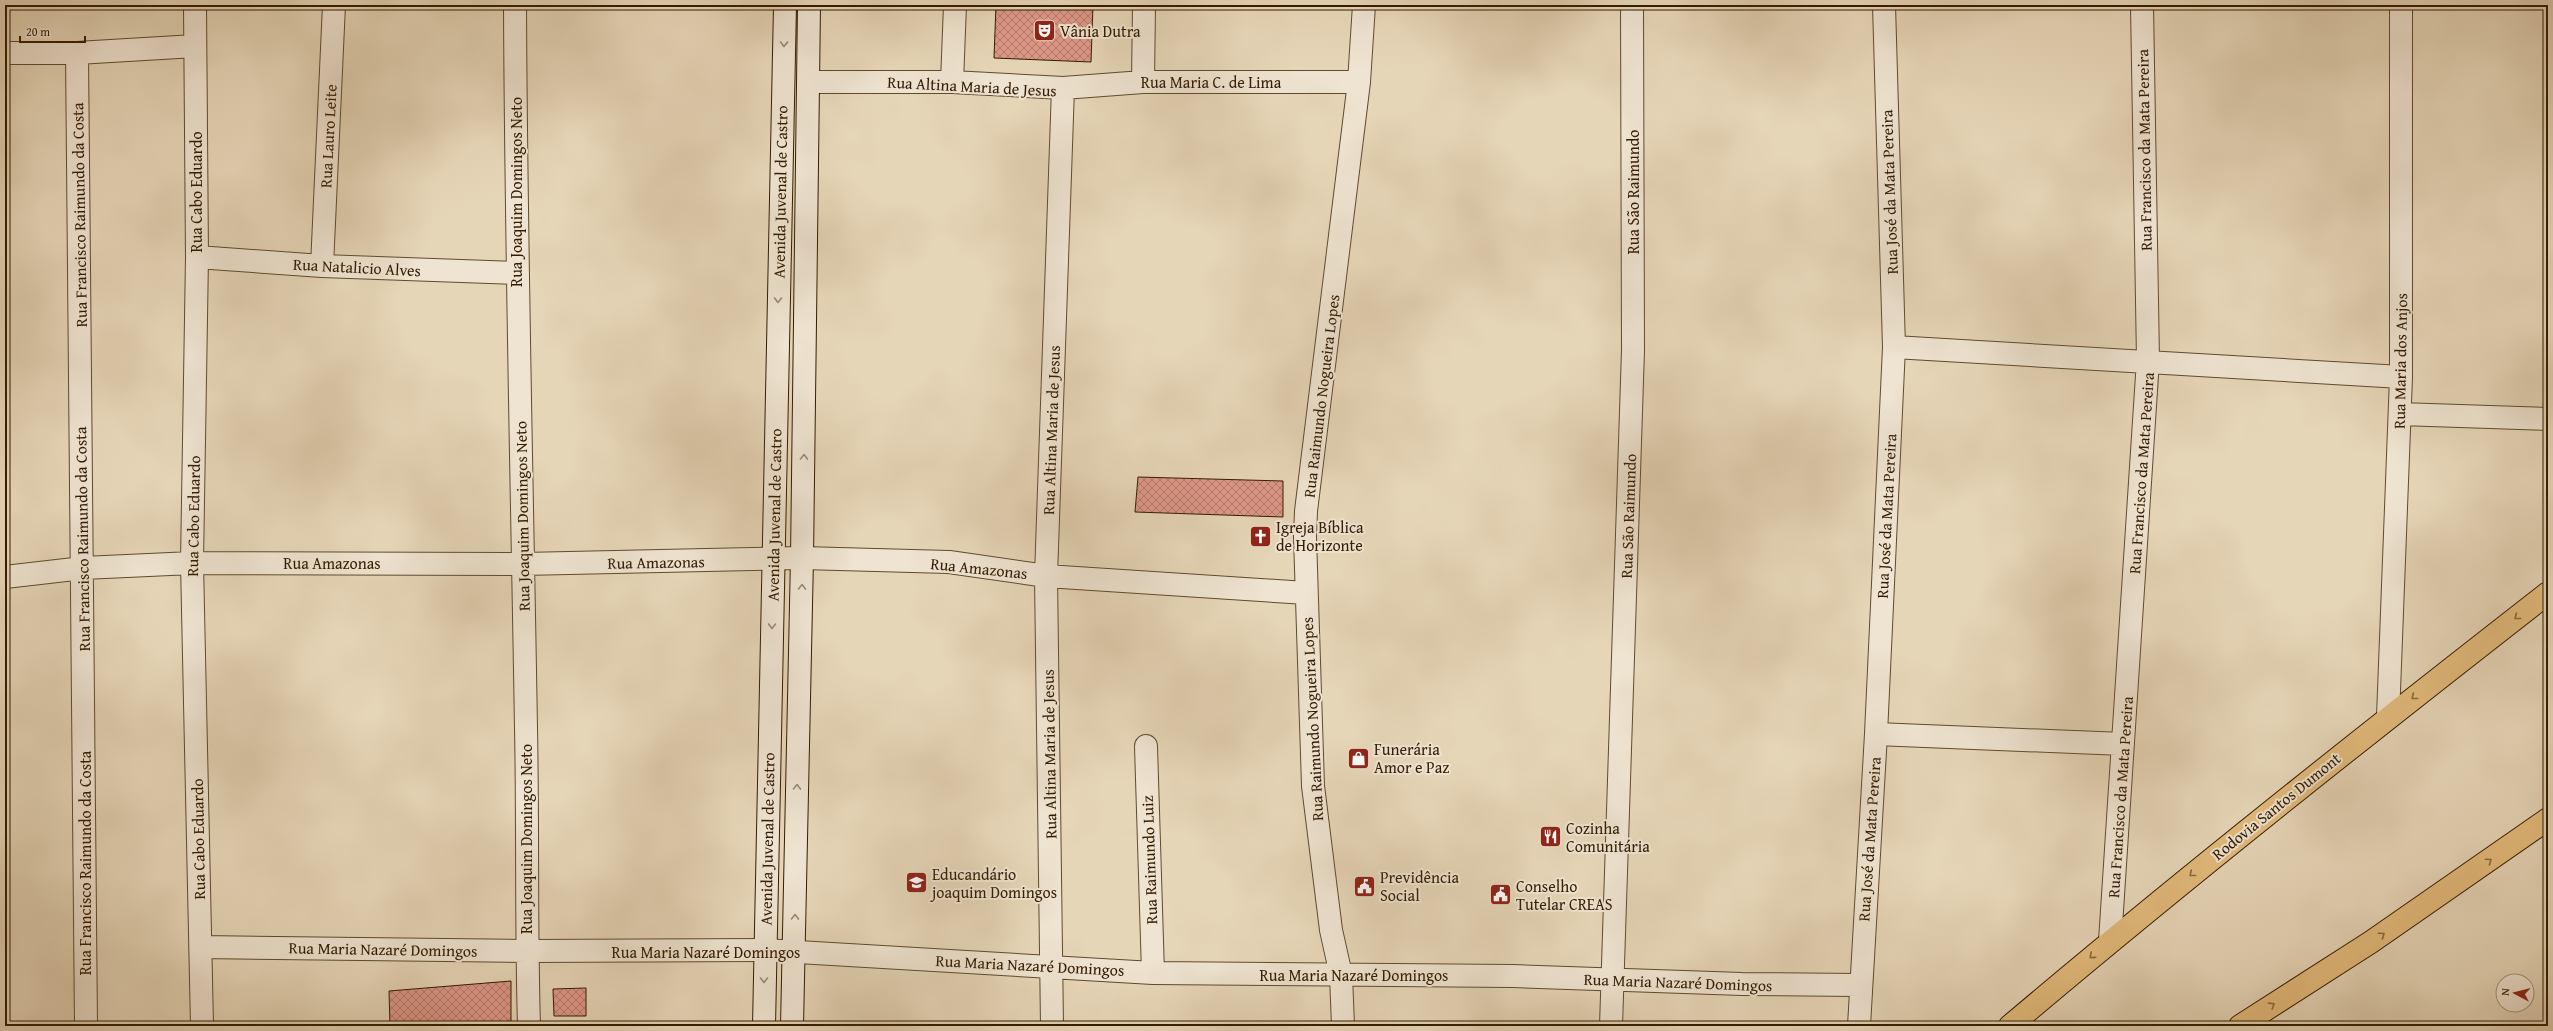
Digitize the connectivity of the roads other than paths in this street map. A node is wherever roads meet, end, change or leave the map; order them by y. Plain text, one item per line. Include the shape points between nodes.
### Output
1 (195, 5) edge
2 (334, 5) edge
3 (515, 5) edge
4 (785, 5) edge
5 (809, 5) edge
6 (956, 5) edge
7 (1144, 5) edge
8 (1364, 5) edge
9 (1632, 5) edge
10 (1884, 5) edge
11 (2142, 5) edge
12 (2401, 5) edge
13 (195, 46) junction
14 (5, 53) edge
15 (77, 53) junction
16 (809, 82) junction
17 (952, 82) junction
18 (1143, 82) junction
19 (1359, 82) junction
20 (1063, 88) junction
21 (197, 257) junction
22 (322, 266) junction
23 (516, 273) junction
24 (1894, 347) junction
25 (2148, 360) junction
26 (2401, 377) junction
27 (2400, 414) junction
28 (2548, 419) edge
29 (802, 558) junction
30 (773, 559) junction
31 (192, 562) junction
32 (523, 564) junction
33 (83, 568) junction
34 (1046, 576) junction
35 (5, 577) edge
36 (1306, 593) junction
37 (2548, 594) edge
38 (2388, 717) junction
39 (1876, 734) junction
40 (2123, 744) junction
41 (1146, 746) dead end
42 (2548, 819) edge
43 (2110, 941) junction
44 (200, 947) junction
45 (764, 950) junction
46 (526, 951) junction
47 (794, 952) junction
48 (1052, 967) junction
49 (1153, 973) junction
50 (1341, 975) junction
51 (1612, 981) junction
52 (1860, 985) junction
53 (86, 1026) edge
54 (202, 1026) edge
55 (529, 1026) edge
56 (764, 1026) edge
57 (792, 1026) edge
58 (1052, 1026) edge
59 (1343, 1026) edge
60 (1611, 1026) edge
61 (1859, 1026) edge
62 (2010, 1026) edge
63 (2240, 1026) edge

1 - 13 street, Rua Cabo Eduardo
2 - 22 street, Rua Lauro Leite
3 - 23 street, Rua Joaquim Domingos Neto
4 -> 30 street, Avenida Juvenal de Castro
5 - 16 street, Avenida Juvenal de Castro
6 - 17 street
7 - 18 street
8 - 19 street, Rua Raimundo Nogueira Lopes
9 - 51 street, Rua São Raimundo via 1633,350
10 - 24 street, Rua José da Mata Pereira
11 - 25 street, Rua Francisco da Mata Pereira
12 - 26 street, Rua Maria dos Anjos
13 - 15 street
13 - 21 street, Rua Cabo Eduardo
14 - 15 street
15 - 33 street, Rua Francisco Raimundo da Costa
16 - 17 street, Rua Altina Maria de Jesus
29 -> 16 street, Avenida Juvenal de Castro
17 - 20 street, Rua Altina Maria de Jesus
18 - 19 street, Rua Maria C. de Lima
18 - 20 street, Rua Maria C. de Lima
19 - 36 street, Rua Raimundo Nogueira Lopes via 1306,511
20 - 34 street, Rua Altina Maria de Jesus
21 - 22 street, Rua Natalicio Alves
21 - 31 street, Rua Cabo Eduardo
22 - 23 street, Rua Natalicio Alves
23 - 32 street, Rua Joaquim Domingos Neto
24 - 25 street
24 - 39 street, Rua José da Mata Pereira
25 - 26 street
25 - 40 street, Rua Francisco da Mata Pereira
26 - 27 street, Rua Maria dos Anjos
27 - 28 street
27 - 38 street, Rua Maria dos Anjos
29 - 30 street, Rua Amazonas
29 - 34 street, Rua Amazonas via 949,562
47 -> 29 street, Avenida Juvenal de Castro
30 - 32 street, Rua Amazonas
30 -> 45 street, Avenida Juvenal de Castro
31 - 32 street, Rua Amazonas
31 - 33 street, Rua Amazonas
31 - 44 street, Rua Cabo Eduardo
32 - 46 street, Rua Joaquim Domingos Neto via 527,752
33 - 35 street, Rua Amazonas
33 - 53 street, Rua Francisco Raimundo da Costa
34 - 36 street, Rua Amazonas
34 - 48 street, Rua Altina Maria de Jesus
36 - 50 street, Rua Raimundo Nogueira Lopes via 1313,786 1331,930
37 -> 38 highway, Rodovia Santos Dumont
38 -> 43 highway, Rodovia Santos Dumont
39 - 40 street
39 - 52 street, Rua José da Mata Pereira
40 - 43 street, Rua Francisco da Mata Pereira
41 - 49 street, Rua Raimundo Luiz
63 -> 42 highway via 2371,942
43 -> 62 highway, Rodovia Santos Dumont
44 - 46 street, Rua Maria Nazaré Domingos
44 - 54 street, Rua Cabo Eduardo
45 - 46 street, Rua Maria Nazaré Domingos
45 - 47 street, Rua Maria Nazaré Domingos
45 -> 56 street, Avenida Juvenal de Castro
46 - 55 street, Rua Joaquim Domingos Neto
47 - 48 street, Rua Maria Nazaré Domingos
47 - 57 street, Avenida Juvenal de Castro
48 - 49 street, Rua Maria Nazaré Domingos
48 - 58 street, Rua Altina Maria de Jesus
49 - 50 street, Rua Maria Nazaré Domingos
50 - 51 street, Rua Maria Nazaré Domingos via 1513,976
50 - 59 street, Rua Raimundo Nogueira Lopes
51 - 52 street, Rua Maria Nazaré Domingos
51 - 60 street, Rua São Raimundo
52 - 61 street, Rua José da Mata Pereira

